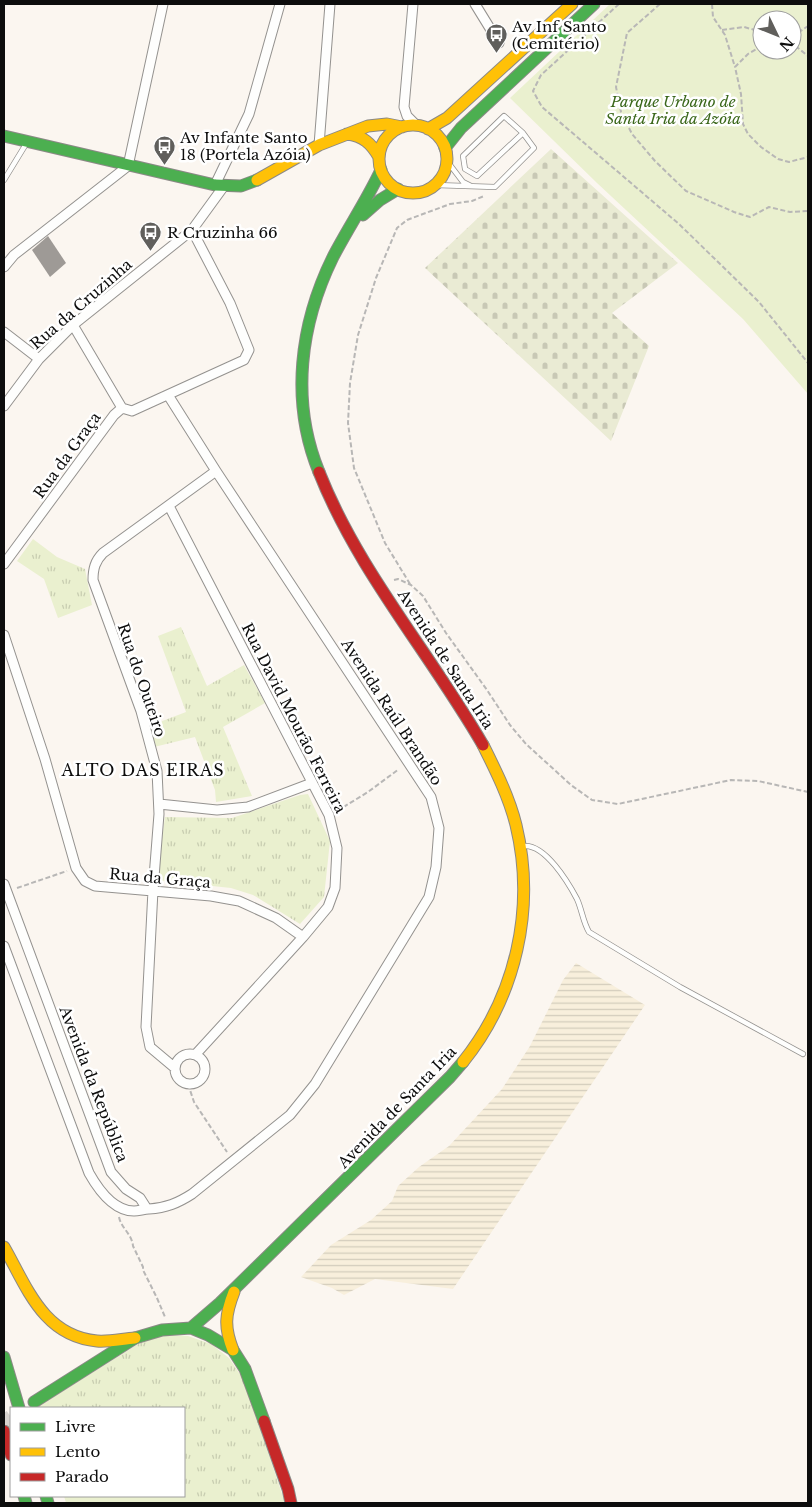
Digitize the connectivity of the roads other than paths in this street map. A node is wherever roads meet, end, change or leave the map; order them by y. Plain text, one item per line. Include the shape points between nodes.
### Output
1 (163, 4) edge
2 (280, 4) edge
3 (330, 4) edge
4 (413, 4) edge
5 (475, 4) edge
6 (572, 4) edge
7 (594, 4) edge
8 (498, 43) dead end
9 (416, 125) junction
10 (402, 127) junction
11 (428, 129) junction
12 (523, 133) junction
13 (344, 134) junction
14 (4, 136) edge
15 (27, 142) junction
16 (319, 145) junction
17 (445, 148) junction
18 (379, 157) junction
19 (447, 162) junction
20 (128, 166) junction
21 (381, 170) junction
22 (4, 180) edge
23 (220, 185) junction
24 (435, 185) junction
25 (474, 187) junction
26 (398, 190) junction
27 (192, 230) junction
28 (348, 231) junction
29 (4, 267) edge
30 (74, 325) junction
31 (4, 332) edge
32 (39, 359) junction
33 (168, 395) junction
34 (4, 406) edge
35 (122, 408) junction
36 (216, 471) junction
37 (169, 506) junction
38 (4, 564) edge
39 (4, 635) edge
40 (312, 783) junction
41 (159, 804) junction
42 (520, 846) junction
43 (5, 888) edge
44 (152, 890) junction
45 (303, 937) junction
46 (4, 946) edge
47 (803, 1054) dead end
48 (194, 1055) junction
49 (175, 1068) junction
50 (147, 1209) junction
51 (4, 1247) edge
52 (237, 1286) junction
53 (191, 1328) junction
54 (134, 1338) junction
55 (233, 1350) junction
56 (4, 1357) edge
57 (34, 1402) dead end
58 (19, 1407) edge
59 (4, 1431) edge
60 (10, 1452) edge
61 (291, 1503) edge

1 - 20 street
2 - 23 street, Rua da Cruzinha via 249,114
3 - 16 street
4 - 9 street via 404,107
5 - 8 street
6 - 11 main road via 447,118
7 - 17 main road via 460,128
9 - 10 main road
9 - 11 main road
10 - 13 main road via 387,124 368,126
10 - 18 main road via 383,144
11 - 17 main road via 439,137
12 - 12 lane via 477,176 465,169 463,156 504,116
12 - 25 lane via 534,148 495,187
13 - 16 main road
13 - 18 main road via 358,135 370,142
14 - 15 main road
15 - 20 main road
15 - 22 lane
16 - 23 main road via 258,180 241,186
17 - 19 main road
18 - 21 main road
19 - 24 main road
19 - 25 lane via 463,182
20 - 23 main road
20 - 29 street via 14,255
21 - 26 main road via 387,181
21 - 28 main road, Avenida de Santa Iria
23 - 27 street, Rua da Cruzinha
24 - 25 lane
24 - 26 main road via 410,193
26 - 28 main road, Avenida de Santa Iria via 364,213
27 - 30 street, Rua da Cruzinha
27 - 33 street, Rua da Graça via 230,303 249,350 244,360
28 - 42 main road, Avenida de Santa Iria via 317,292 306,329 300,366 300,402 307,439 328,498 347,534 484,747 508,798
30 - 32 street, Rua da Cruzinha
30 - 35 street
31 - 32 street
32 - 34 street, Rua da Cruzinha
33 - 35 street, Rua da Graça via 132,411
33 - 36 street, Avenida Raúl Brandão
35 - 38 street, Rua da Graça
36 - 37 street, Rua do Outeiro
36 - 50 street, Avenida Raúl Brandão via 431,797 439,828 436,867 429,897 316,1084 290,1116 180,1202
37 - 40 street, Rua David Mourão Ferreira
37 - 41 street, Rua do Outeiro via 103,553 93,570 93,580 141,711 157,771
39 - 44 street, Rua da Graça via 45,759 76,868 86,881 95,886
40 - 41 street via 248,808 217,810
40 - 45 street, Rua David Mourão Ferreira via 329,815 337,848 336,888 328,908
41 - 44 street, Rua do Outeiro
42 - 47 lane via 531,845 556,866 577,900 589,932 680,987
42 - 52 main road, Avenida de Santa Iria via 524,892 519,946 509,984 494,1017 473,1050 427,1101
43 - 50 street, Avenida da República via 112,1172
44 - 45 street, Rua da Graça via 239,902 276,918
44 - 49 street, Rua do Outeiro via 146,1027 150,1047
45 - 48 street, Rua David Mourão Ferreira
46 - 50 street via 98,1190 120,1207 133,1211
48 - 49 street via 184,1055
48 - 49 street via 204,1065 204,1074 197,1082 183,1083
51 - 54 main road via 37,1305 59,1327 96,1341
52 - 53 main road, Avenida de Santa Iria
52 - 55 main road, Avenida de Santa Iria via 228,1307 226,1333
53 - 54 main road via 162,1330
53 - 55 main road
54 - 57 main road
55 - 61 main road via 245,1369
56 - 58 main road
59 - 60 main road

